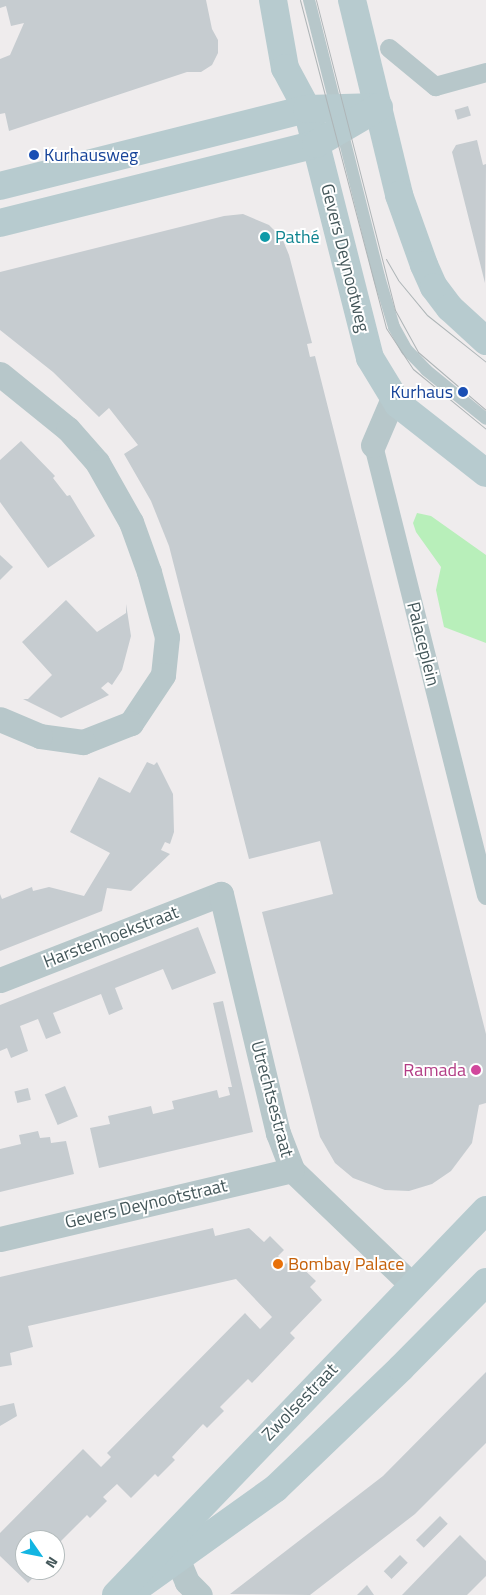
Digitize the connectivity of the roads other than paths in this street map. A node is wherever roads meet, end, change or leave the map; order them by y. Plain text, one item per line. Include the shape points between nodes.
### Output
1 (273, 0) edge
2 (309, 0) edge
3 (352, 0) edge
4 (389, 48) dead end
5 (486, 72) edge
6 (379, 107) junction
7 (307, 109) junction
8 (338, 119) junction
9 (316, 144) junction
10 (0, 186) edge
11 (0, 223) edge
12 (486, 341) edge
13 (0, 374) edge
14 (394, 396) junction
15 (486, 419) edge
16 (373, 445) joint
17 (486, 473) edge
18 (0, 718) edge
19 (221, 894) joint
20 (486, 895) edge
21 (0, 980) edge
22 (292, 1170) junction
23 (486, 1210) edge
24 (0, 1239) edge
25 (486, 1282) edge
26 (413, 1286) junction
27 (174, 1549) junction
28 (116, 1595) edge
29 (126, 1595) edge
30 (200, 1595) edge

1 - 7 main road, Gevers Deynootweg via 285,68
2 - 8 lane, Gevers Deynootweg
3 - 6 main road
4 - 5 street via 435,86
6 - 8 main road
6 - 12 main road via 400,195 430,280 450,308
7 - 8 main road
7 - 9 main road, Gevers Deynootweg
7 - 10 main road
8 - 9 main road
8 - 15 lane, Gevers Deynootweg via 394,327 407,350 426,370
9 - 11 main road
9 - 14 main road, Gevers Deynootweg via 370,358
13 - 18 street via 68,429 97,462 134,531 150,572 167,637 163,675 131,723 82,742 40,736
14 - 16 street, Palaceplein
14 - 17 main road, Gevers Deynootweg via 412,416
16 - 20 street, Palaceplein
19 - 21 street, Harstenhoekstraat
19 - 22 street, Utrechtsestraat via 278,1133
22 - 24 street, Gevers Deynootstraat
22 - 26 street, Utrechtsestraat
23 - 26 main road, Zwolsestraat
25 - 27 main road, Zwolsestraat via 276,1488
26 - 27 main road, Zwolsestraat
27 - 28 main road, Zwolsestraat
27 - 29 main road, Zwolsestraat
27 - 30 street via 187,1582

